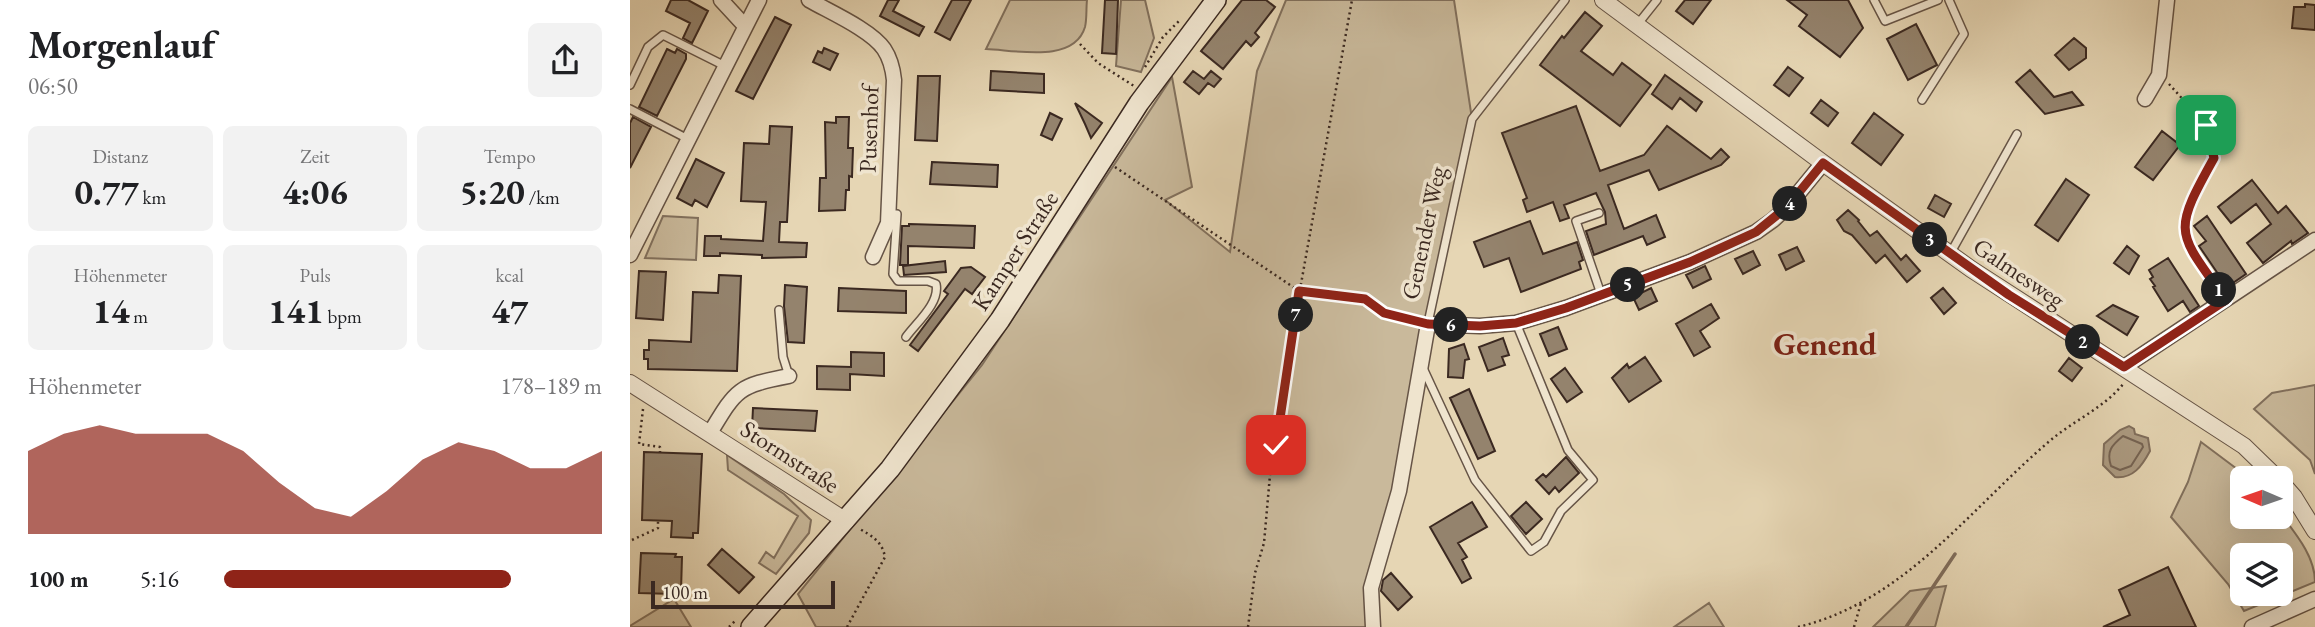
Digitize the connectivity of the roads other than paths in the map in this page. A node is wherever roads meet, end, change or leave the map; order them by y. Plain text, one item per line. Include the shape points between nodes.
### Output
1 (721, 0) edge
2 (759, 0) edge
3 (809, 0) edge
4 (1216, 0) edge
5 (1565, 0) edge
6 (1603, 0) edge
7 (1657, 0) edge
8 (1874, 0) edge
9 (1938, 0) edge
10 (1949, 0) edge
11 (2167, 0) edge
12 (1637, 25) junction
13 (745, 26) junction
14 (725, 66) junction
15 (630, 85) edge
16 (2145, 99) dead end
17 (1922, 100) dead end
18 (630, 109) edge
19 (2017, 134) dead end
20 (688, 139) junction
21 (2214, 158) road end
22 (1823, 163) junction
23 (1599, 213) dead end
24 (888, 214) junction
25 (2315, 240) edge
26 (1949, 254) junction
27 (630, 255) edge
28 (873, 257) dead end
29 (1601, 295) junction
30 (2226, 300) junction
31 (779, 310) dead end
32 (1516, 323) junction
33 (1428, 324) junction
34 (906, 337) dead end
35 (1421, 363) junction
36 (2128, 370) junction
37 (789, 376) joint
38 (630, 383) edge
39 (710, 433) junction
40 (2265, 466) edge
41 (2293, 496) edge
42 (846, 521) junction
43 (2315, 531) edge
44 (2315, 599) edge
45 (744, 623) edge
46 (1373, 627) edge
47 (2252, 627) edge

1 - 13 street
2 - 13 street
3 - 24 street, Pusenhof via 871,37 884,48 892,68
4 - 42 main road, Kamper Straße via 1139,103 1000,320
5 - 33 lane, Genender Weg via 1472,119
6 - 12 street, Galmesweg
7 - 12 lane
8 - 9 lane via 1885,20
10 - 17 lane via 1964,34
11 - 16 street via 2159,75
12 - 22 street, Galmesweg
13 - 14 street
14 - 15 lane via 663,36 648,47
14 - 20 street
18 - 20 lane
19 - 26 lane
20 - 27 street
21 - 30 lane via 2189,204 2184,227 2188,245
22 - 26 street, Galmesweg
22 - 29 street via 1787,207 1756,232
23 - 29 lane via 1576,221
24 - 28 street, Pusenhof
24 - 34 lane via 897,214 893,274 898,281 936,284 935,299
25 - 30 street
26 - 36 street, Galmesweg
29 - 32 street
30 - 36 street
31 - 37 lane
32 - 33 street
32 - 35 lane via 1568,450 1593,480 1561,510 1544,542 1531,551 1475,480
33 - 35 street, Genender Weg
35 - 46 street, Genender Weg via 1399,491 1371,588
36 - 40 street, Galmesweg via 2244,446
37 - 39 street, Stormstraße via 744,388 731,398
38 - 39 street, Stormstraße
39 - 42 street, Stormstraße
41 - 43 street, Galmesweg
42 - 45 main road, Kamper Straße
44 - 47 street

